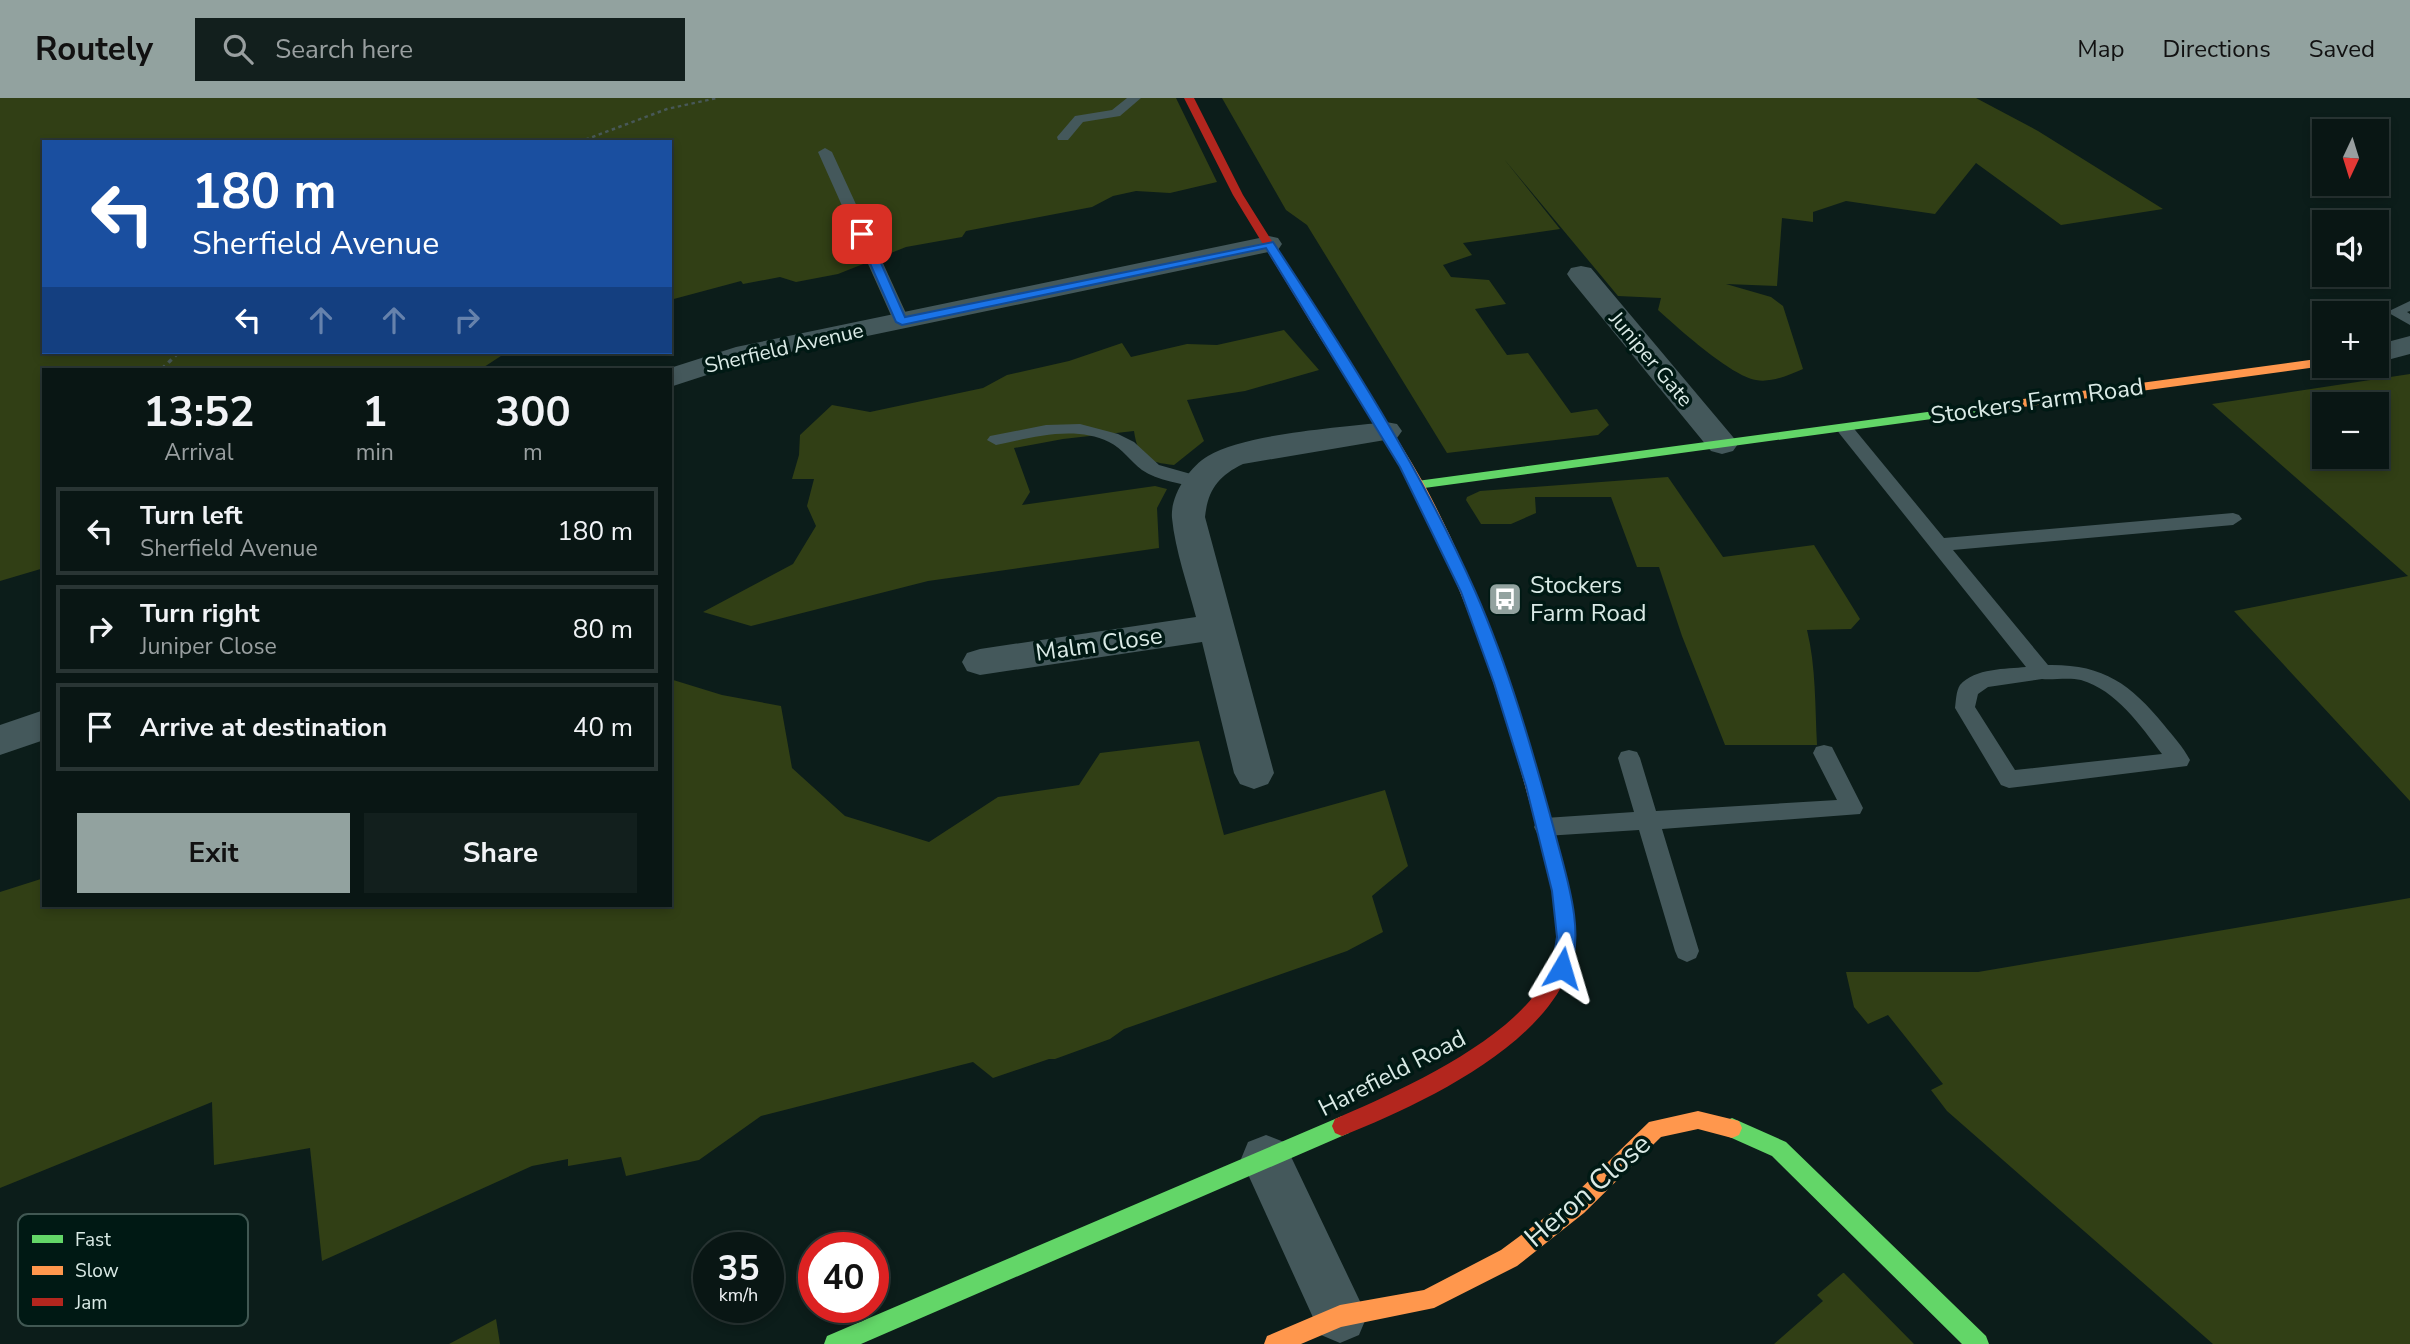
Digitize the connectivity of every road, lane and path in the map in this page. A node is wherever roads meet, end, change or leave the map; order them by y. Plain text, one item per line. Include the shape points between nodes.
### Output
1 (716, 98) edge
2 (1135, 98) edge
3 (1189, 98) edge
4 (1063, 137) dead end
5 (584, 140) edge
6 (825, 152) dead end
7 (1269, 244) junction
8 (1581, 274) dead end
9 (2410, 306) edge
10 (2410, 320) edge
11 (902, 322) junction
12 (2410, 345) edge
13 (2389, 351) edge
14 (177, 354) edge
15 (2312, 364) edge
16 (163, 368) edge
17 (672, 377) edge
18 (1845, 429) junction
19 (1386, 430) junction
20 (996, 440) dead end
21 (1722, 444) junction
22 (1199, 482) junction
23 (1417, 485) junction
24 (2233, 519) dead end
25 (1941, 545) junction
26 (1217, 627) junction
27 (980, 662) dead end
28 (2042, 672) junction
29 (42, 726) edge
30 (0, 740) edge
31 (1824, 753) dead end
32 (1629, 758) dead end
33 (1254, 773) dead end
34 (1648, 821) junction
35 (1545, 827) junction
36 (1687, 951) dead end
37 (1266, 1159) junction
38 (1340, 1316) junction
39 (835, 1344) edge
40 (1275, 1344) edge
41 (1978, 1344) edge

1 - 5 path via 667,109
2 - 4 lane via 1116,113 1079,119
3 - 7 street, Harefield Road via 1238,195
6 - 11 lane
7 - 11 street, Sherfield Avenue
7 - 19 street, Harefield Road
8 - 21 street, Juniper Gate
9 - 10 lane via 2395,312
11 - 17 street, Sherfield Avenue via 746,353
12 - 13 street
14 - 16 path
15 - 18 street, Stockers Farm Road
18 - 21 street, Stockers Farm Road
18 - 25 lane
19 - 22 street via 1222,461
19 - 23 street, Harefield Road
20 - 22 lane via 1062,427 1087,429 1127,446 1147,466
21 - 23 street, Stockers Farm Road
22 - 26 street via 1193,489 1188,517
23 - 35 street, Harefield Road via 1468,592
24 - 25 lane
25 - 28 lane
26 - 27 street, Malm Close
26 - 33 street
28 - 28 lane via 2083,673 2115,686 2179,760 2009,779 1965,708 1968,690 1983,680
29 - 30 street
31 - 34 lane via 1852,808
32 - 34 lane
34 - 35 lane
34 - 36 lane
35 - 37 street, Harefield Road via 1561,891 1566,937 1562,968 1543,1003 1452,1073
37 - 38 street
37 - 39 street, Harefield Road
38 - 40 street, Heron Close
38 - 41 street, Heron Close via 1426,1300 1509,1258 1577,1206 1656,1129 1698,1120 1741,1129 1779,1149

